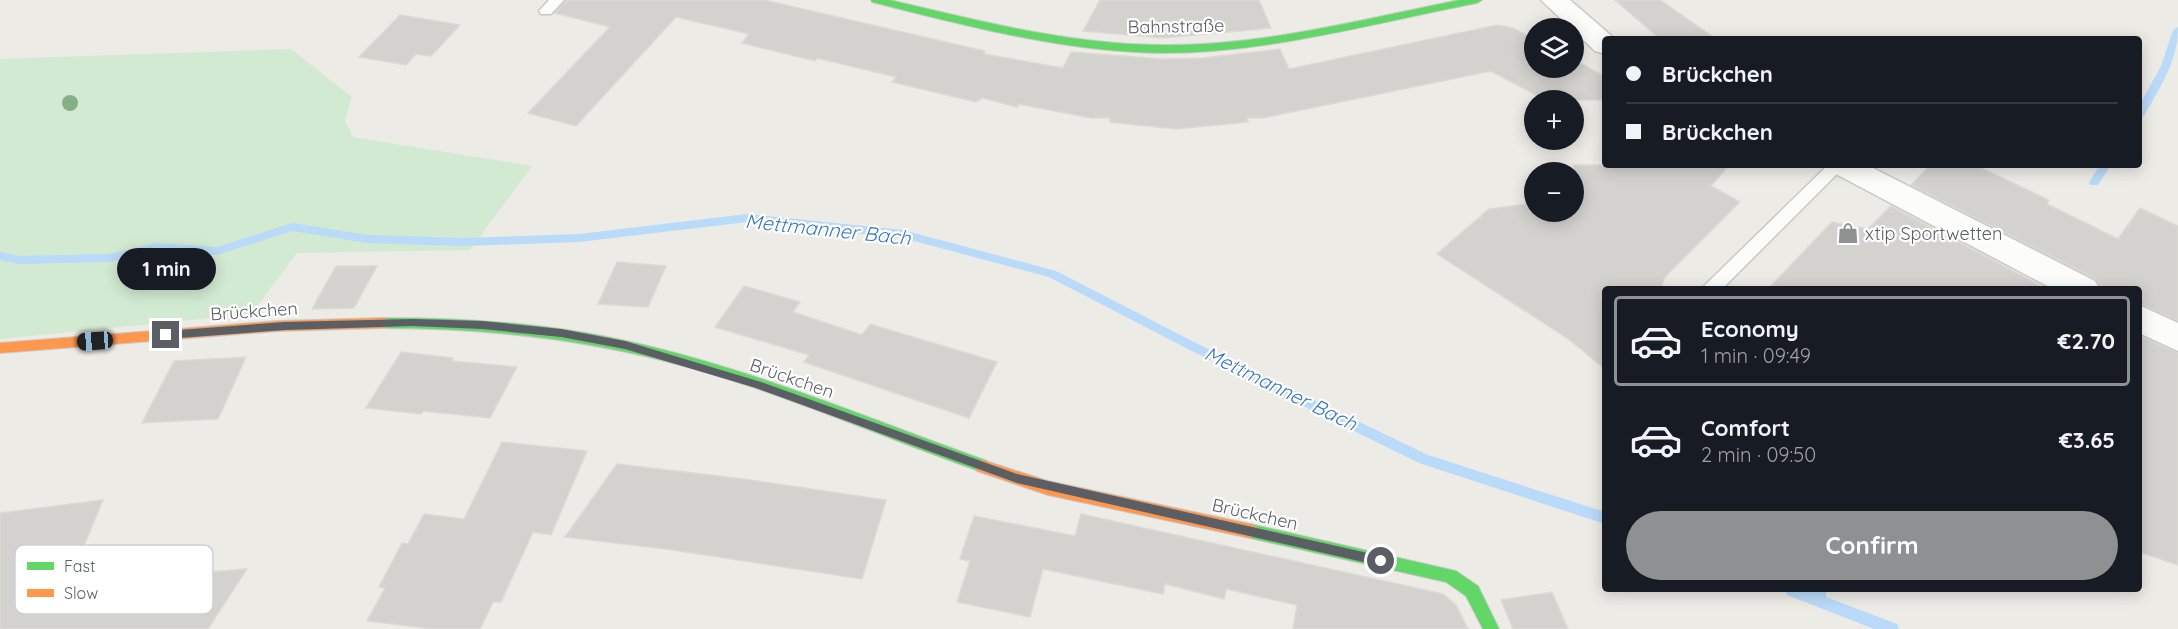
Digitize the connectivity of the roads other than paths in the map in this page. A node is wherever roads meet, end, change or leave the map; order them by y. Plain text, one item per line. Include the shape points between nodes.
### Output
1 (557, 0) edge
2 (880, 0) edge
3 (1477, 0) edge
4 (1554, 0) edge
5 (546, 11) dead end
6 (1602, 42) edge
7 (1837, 168) edge
8 (1846, 168) edge
9 (1713, 286) edge
10 (2076, 286) edge
11 (2142, 320) edge
12 (2178, 338) edge
13 (0, 348) edge
14 (1491, 629) edge

1 - 5 lane
2 - 3 street, Bahnstraße via 1076,42 1140,47 1203,47 1265,39
4 - 6 street
7 - 9 lane
8 - 10 street
11 - 12 street
13 - 14 street, Brückchen via 334,324 458,324 561,333 625,345 757,384 1017,479 1450,576 1475,593

